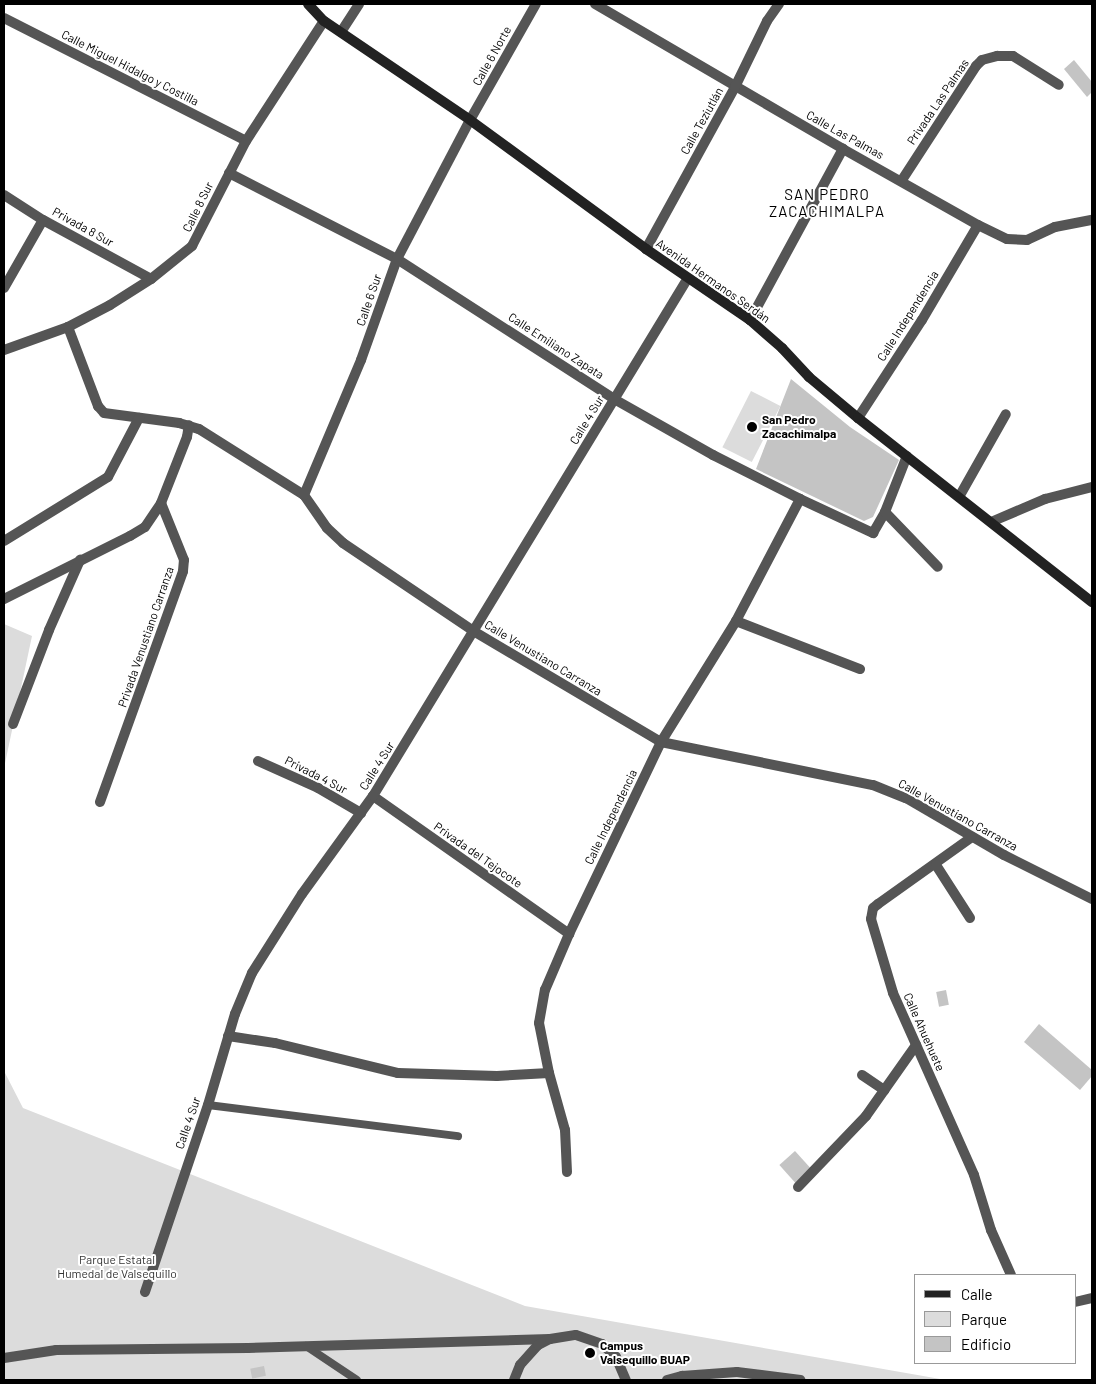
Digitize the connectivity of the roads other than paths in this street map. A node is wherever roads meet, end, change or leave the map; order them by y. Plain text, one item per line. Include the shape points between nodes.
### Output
1 (308, 4) edge
2 (359, 4) edge
3 (536, 4) edge
4 (595, 4) edge
5 (779, 4) edge
6 (4, 18) edge
7 (324, 21) junction
8 (341, 32) junction
9 (1059, 85) dead end
10 (735, 87) junction
11 (470, 120) junction
12 (246, 141) junction
13 (843, 149) junction
14 (229, 173) junction
15 (902, 180) junction
16 (4, 195) edge
17 (43, 220) junction
18 (1092, 220) edge
19 (978, 225) junction
20 (646, 249) junction
21 (397, 259) junction
22 (688, 278) junction
23 (151, 279) junction
24 (4, 288) edge
25 (750, 320) junction
26 (68, 326) junction
27 (4, 350) edge
28 (614, 399) junction
29 (1006, 414) dead end
30 (139, 418) junction
31 (858, 418) junction
32 (189, 425) junction
33 (907, 456) junction
34 (1092, 487) edge
35 (304, 495) junction
36 (959, 497) junction
37 (800, 499) junction
38 (161, 503) junction
39 (885, 512) junction
40 (991, 522) junction
41 (4, 541) edge
42 (80, 560) junction
43 (938, 567) dead end
44 (4, 599) edge
45 (1092, 602) edge
46 (736, 621) junction
47 (475, 632) junction
48 (860, 669) dead end
49 (13, 724) dead end
50 (661, 742) junction
51 (258, 761) dead end
52 (373, 796) junction
53 (100, 802) dead end
54 (361, 813) junction
55 (972, 837) junction
56 (936, 865) junction
57 (1092, 899) edge
58 (970, 918) dead end
59 (569, 934) junction
60 (228, 1036) junction
61 (916, 1045) junction
62 (549, 1073) junction
63 (862, 1075) dead end
64 (884, 1090) junction
65 (208, 1105) junction
66 (458, 1136) dead end
67 (567, 1172) dead end
68 (798, 1187) dead end
69 (1011, 1274) edge
70 (145, 1292) dead end
71 (1092, 1298) edge
72 (1076, 1302) edge
73 (550, 1339) junction
74 (306, 1346) junction
75 (4, 1358) edge
76 (761, 1377) edge
77 (357, 1380) edge
78 (514, 1380) edge
79 (626, 1380) edge
80 (667, 1380) edge
81 (800, 1380) edge

1 - 7 street, Avenida Hermanos Serdán
2 - 8 street
3 - 11 street, Calle 6 Norte
4 - 10 street, Calle Las Palmas
5 - 10 street, Calle Teziutlán via 767,21
6 - 12 street, Calle Miguel Hidalgo y Costilla
7 - 8 street, Avenida Hermanos Serdán
7 - 12 street, Calle 8 Sur
8 - 11 street, Avenida Hermanos Serdán
9 - 15 street, Privada Las Palmas via 1013,56 982,60
10 - 13 street, Calle Las Palmas
10 - 20 street, Calle Teziutlán
11 - 20 street, Avenida Hermanos Serdán
11 - 21 street, Calle 6 Sur
12 - 14 street, Calle 8 Sur
13 - 15 street, Calle Las Palmas
13 - 25 street
14 - 21 street, Calle Emiliano Zapata
14 - 23 street, Calle 8 Sur via 192,246
15 - 19 street, Calle Las Palmas
16 - 17 street, Privada 8 Sur
17 - 23 street, Privada 8 Sur
17 - 24 street
18 - 19 street, Calle Las Palmas via 1055,227 1020,241 1007,239
19 - 31 street, Calle Independencia via 922,320
20 - 22 street, Avenida Hermanos Serdán
21 - 28 street, Calle Emiliano Zapata
21 - 35 street, Calle 6 Sur via 362,360
22 - 25 street, Avenida Hermanos Serdán
22 - 28 street, Calle 4 Sur
23 - 26 street, Calle 8 Sur
25 - 31 street, Avenida Hermanos Serdán via 809,377
26 - 27 street, Calle 8 Sur
26 - 30 street, Calle Venustiano Carranza via 98,406 110,415
28 - 37 street, Calle Emiliano Zapata
28 - 47 street, Calle 4 Sur
29 - 36 street
30 - 32 street, Calle Venustiano Carranza
30 - 41 street via 108,477
31 - 33 street, Avenida Hermanos Serdán
32 - 35 street, Calle Venustiano Carranza
32 - 38 street
33 - 36 street, Avenida Hermanos Serdán
33 - 39 street
34 - 40 street via 1045,499
35 - 47 street, Calle Venustiano Carranza via 333,535
36 - 40 street, Avenida Hermanos Serdán
37 - 39 street, Calle Emiliano Zapata via 873,533
37 - 46 street, Calle Independencia
38 - 42 street via 145,527
38 - 53 street, Privada Venustiano Carranza via 184,560 184,571
39 - 43 street
40 - 45 street, Avenida Hermanos Serdán
42 - 44 street
42 - 49 street
46 - 48 street
46 - 50 street, Calle Independencia
47 - 50 street, Calle Venustiano Carranza
47 - 52 street, Calle 4 Sur
50 - 55 street, Calle Venustiano Carranza via 872,785 906,798
50 - 59 street, Calle Independencia
51 - 54 street, Privada 4 Sur via 325,791
52 - 54 street, Calle 4 Sur
52 - 59 street, Privada del Tejocote
54 - 60 street, Calle 4 Sur via 260,958
55 - 56 street, Calle Ahuehuete
55 - 57 street, Calle Venustiano Carranza
56 - 58 street
56 - 61 street, Calle Ahuehuete via 878,904 871,914 893,993
59 - 62 street, Calle Independencia via 541,1006 540,1023
60 - 62 street via 275,1043 398,1073 497,1076
60 - 65 street, Calle 4 Sur
61 - 64 street
61 - 69 street, Calle Ahuehuete via 972,1170 991,1230
62 - 67 street, Calle Independencia via 566,1130
63 - 64 street
64 - 68 street via 866,1116
65 - 66 lane
65 - 70 street, Calle 4 Sur
71 - 72 street
73 - 74 street
73 - 78 street via 528,1354
73 - 79 street via 576,1335 602,1344 616,1357
74 - 75 street via 56,1350
74 - 77 lane
76 - 80 street via 728,1372
76 - 81 street

